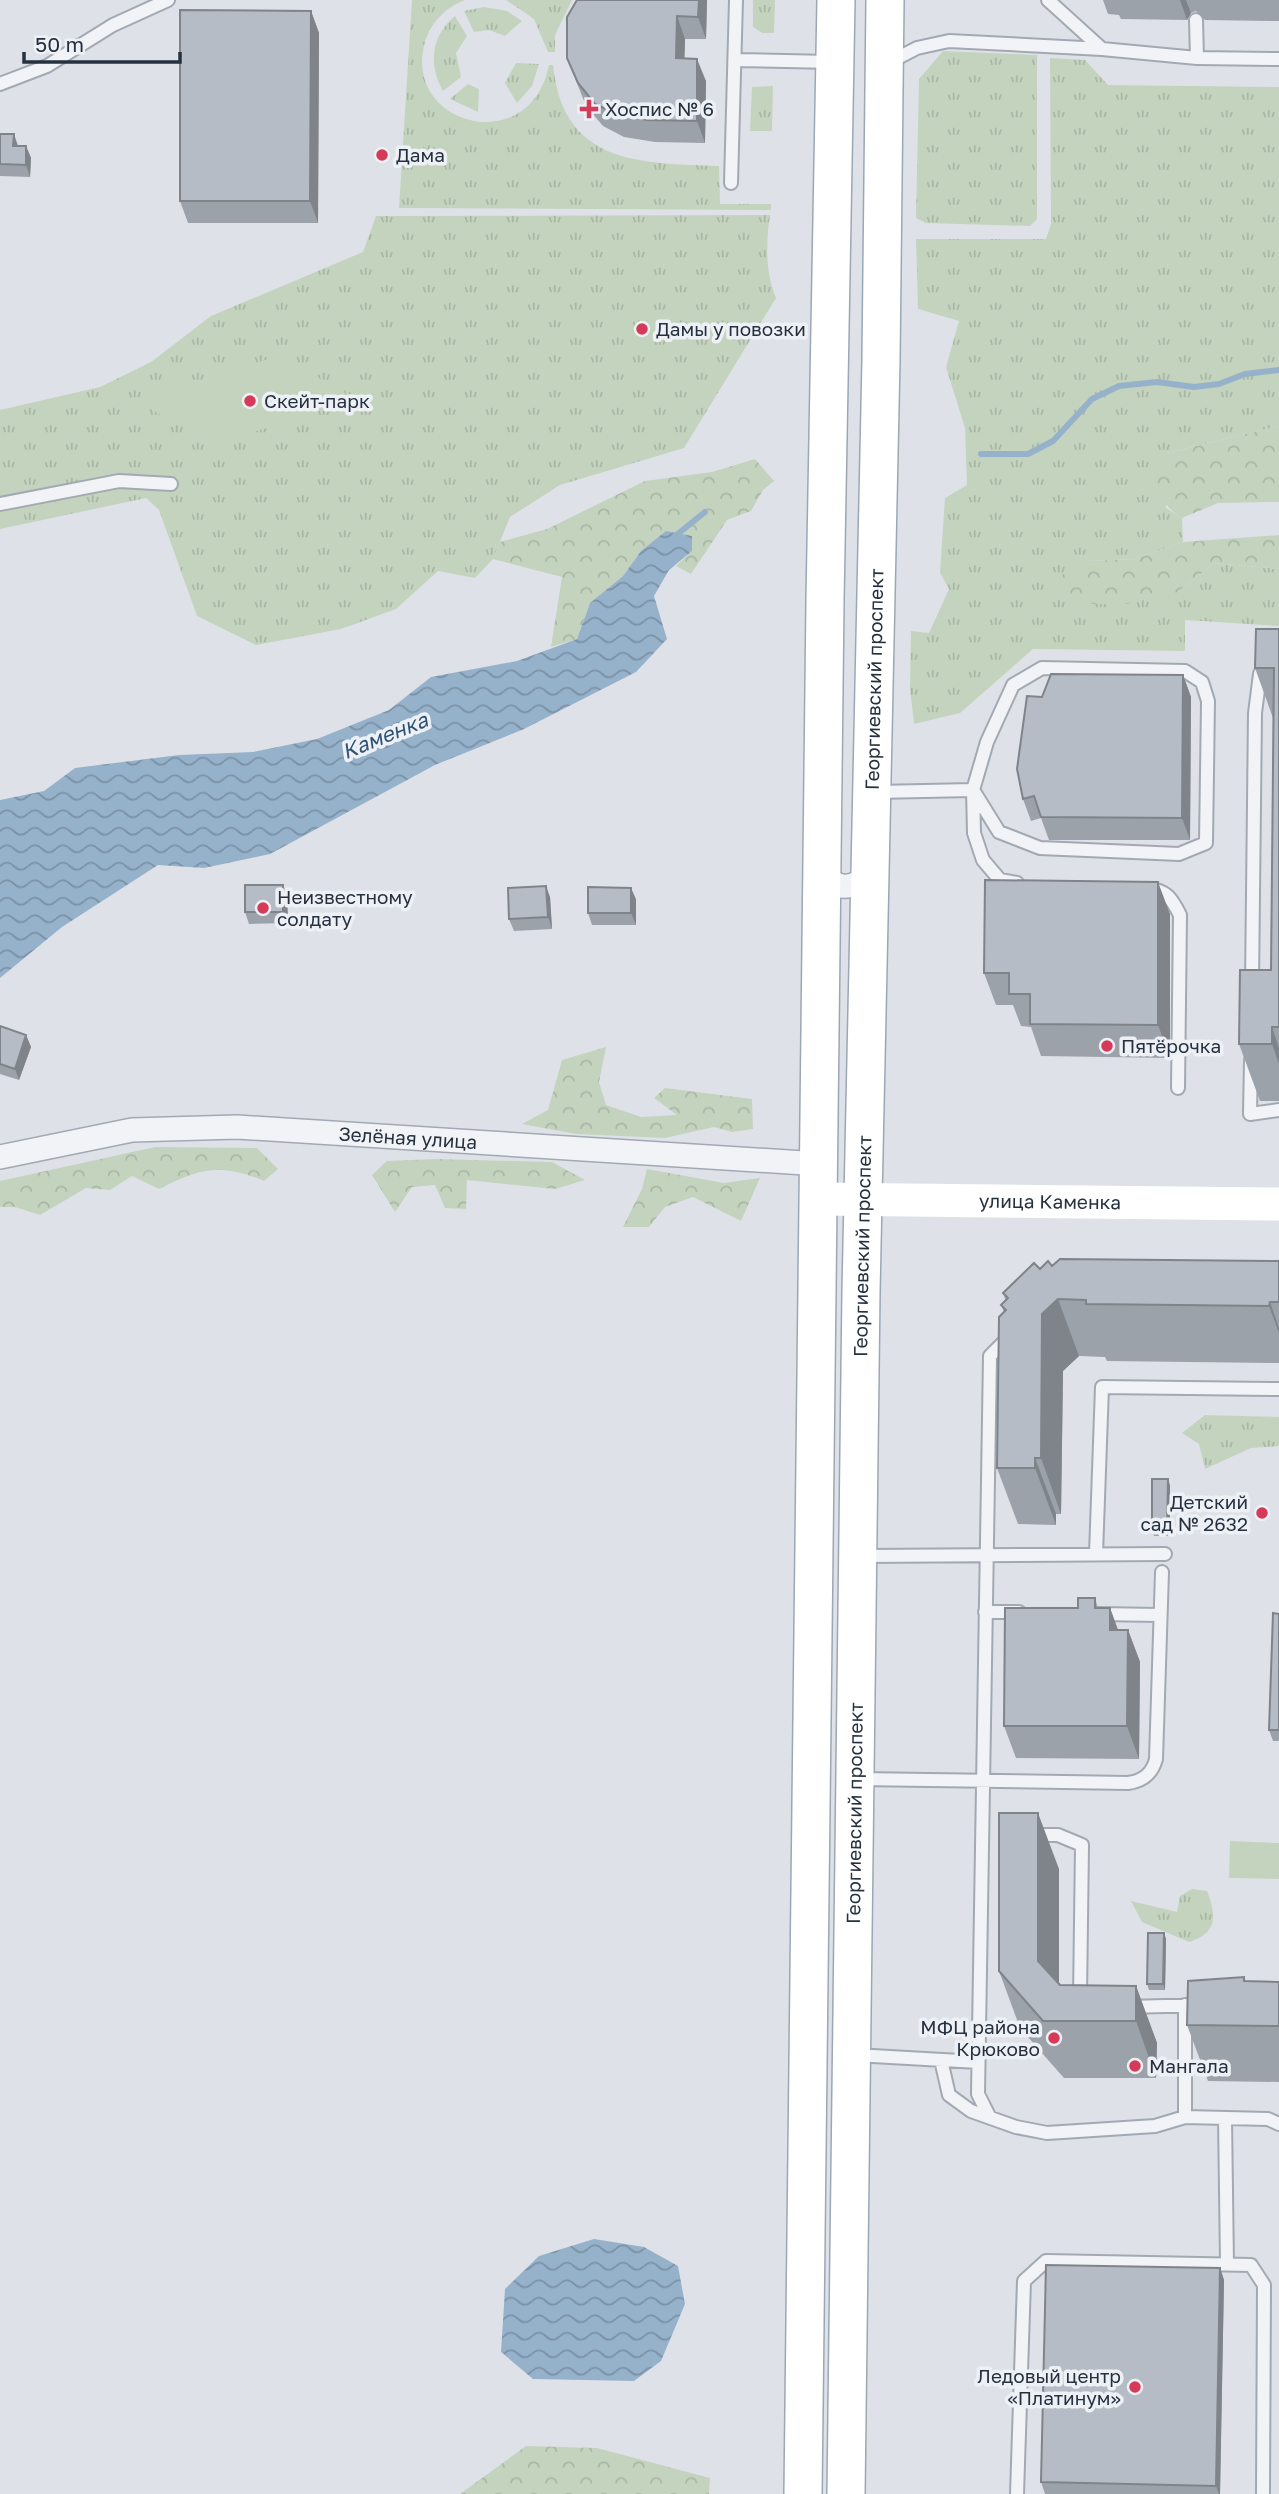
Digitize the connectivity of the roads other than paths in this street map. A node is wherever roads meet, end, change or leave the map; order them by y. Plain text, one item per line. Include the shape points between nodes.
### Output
1 (168, 0) edge
2 (736, 0) edge
3 (836, 0) edge
4 (885, 0) edge
5 (1048, 0) edge
6 (1196, 20) dead end
7 (1102, 49) junction
8 (1197, 58) junction
9 (1279, 58) edge
10 (736, 60) junction
11 (834, 62) junction
12 (884, 65) junction
13 (0, 84) edge
14 (731, 183) dead end
15 (171, 484) dead end
16 (0, 504) edge
17 (1279, 667) edge
18 (973, 790) junction
19 (871, 792) junction
20 (823, 872) junction
21 (868, 875) junction
22 (1028, 886) edge
23 (1133, 888) edge
24 (1251, 1003) edge
25 (1251, 1045) edge
26 (1178, 1088) dead end
27 (1279, 1110) edge
28 (0, 1157) edge
29 (820, 1182) junction
30 (863, 1200) junction
31 (1279, 1204) edge
32 (1016, 1329) edge
33 (1279, 1389) edge
34 (1097, 1554) junction
35 (1165, 1554) dead end
36 (815, 1556) junction
37 (857, 1556) junction
38 (986, 1556) junction
39 (1162, 1572) dead end
40 (985, 1612) junction
41 (1039, 1613) edge
42 (1079, 1613) edge
43 (1159, 1615) junction
44 (855, 1779) junction
45 (983, 1781) junction
46 (1020, 1835) edge
47 (1185, 2005) junction
48 (1213, 2005) edge
49 (809, 2052) junction
50 (851, 2055) junction
51 (942, 2060) junction
52 (978, 2062) junction
53 (1185, 2117) junction
54 (990, 2118) junction
55 (1225, 2118) junction
56 (1279, 2124) edge
57 (1227, 2264) junction
58 (803, 2494) edge
59 (846, 2494) edge
60 (1017, 2494) edge
61 (1263, 2494) edge

1 - 13 lane via 113,25 47,66
2 - 10 lane
3 - 11 main road
4 - 12 main road, Георгиевский проспект
5 - 7 lane
6 - 8 lane
7 - 8 lane
7 - 12 lane via 948,41 917,48
8 - 9 lane
10 - 11 lane
10 - 14 lane
11 - 20 main road
12 - 19 main road, Георгиевский проспект
15 - 16 lane via 119,481
17 - 24 lane via 1261,674 1255,713
18 - 18 lane via 999,832 1040,848 1179,854 1206,843 1208,701 1202,682 1185,671 1042,668 1013,685 987,742
18 - 19 lane
18 - 22 lane via 974,833 983,860 1000,880
19 - 21 main road, Георгиевский проспект
20 - 21 street via 828,881 845,887
20 - 29 main road
21 - 30 main road, Георгиевский проспект
23 - 26 lane via 1156,889 1171,896 1180,915
25 - 27 lane via 1250,1114
28 - 29 street, Зелёная улица via 132,1130 237,1127
29 - 30 main road, улица Каменка
29 - 36 main road
30 - 31 main road, улица Каменка
30 - 37 main road, Георгиевский проспект
32 - 38 lane via 990,1356
33 - 34 lane via 1102,1387
34 - 35 lane
34 - 38 lane
36 - 37 street via 836,1544
36 - 49 main road
37 - 38 lane
37 - 44 main road, Георгиевский проспект
38 - 40 lane
39 - 43 lane
40 - 41 lane
40 - 45 lane
42 - 43 lane
43 - 45 lane via 1156,1759 1148,1776 1128,1783
44 - 45 lane
44 - 50 main road, Георгиевский проспект
45 - 52 lane via 988,1835
46 - 47 lane via 1058,1835 1082,1845 1080,1998 1100,2007
47 - 48 lane
47 - 53 lane
49 - 50 street via 814,2059 830,2064
49 - 58 main road
50 - 51 lane
50 - 59 main road, Георгиевский проспект
51 - 52 lane
51 - 54 lane via 949,2095
52 - 54 lane via 978,2094
53 - 54 lane via 1155,2126 1047,2133
53 - 55 lane
55 - 56 lane via 1268,2119
55 - 57 lane
57 - 60 lane via 1045,2261 1024,2281
57 - 61 lane via 1251,2265 1264,2285

